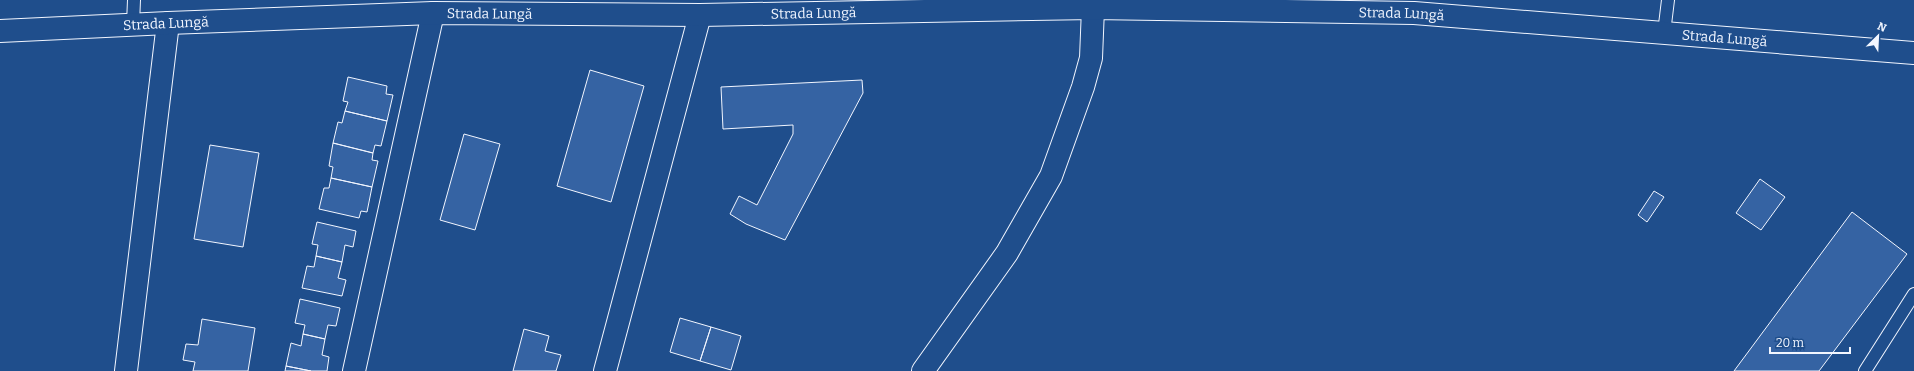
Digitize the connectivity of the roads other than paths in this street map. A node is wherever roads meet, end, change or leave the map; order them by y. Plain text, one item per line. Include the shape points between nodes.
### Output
1 (134, 0) edge
2 (1668, 0) edge
3 (1172, 4) edge
4 (1093, 8) junction
5 (433, 13) junction
6 (700, 15) junction
7 (168, 23) junction
8 (133, 24) junction
9 (0, 31) edge
10 (1664, 33) junction
11 (1914, 53) edge
12 (1914, 294) edge
13 (126, 371) edge
14 (354, 371) edge
15 (605, 371) edge
16 (923, 371) edge
17 (1865, 371) edge

1 - 8 lane
2 - 10 lane
3 - 4 main road, Strada Lungă
3 - 10 main road, Strada Lungă via 1414,13
4 - 6 main road, Strada Lungă
4 - 16 main road via 1089,65 1051,176 1007,253
5 - 6 main road, Strada Lungă
5 - 7 main road, Strada Lungă
5 - 14 main road
6 - 15 main road
7 - 8 main road, Strada Lungă
7 - 13 main road
8 - 9 main road, Strada Lungă
10 - 11 main road, Strada Lungă
12 - 17 lane

